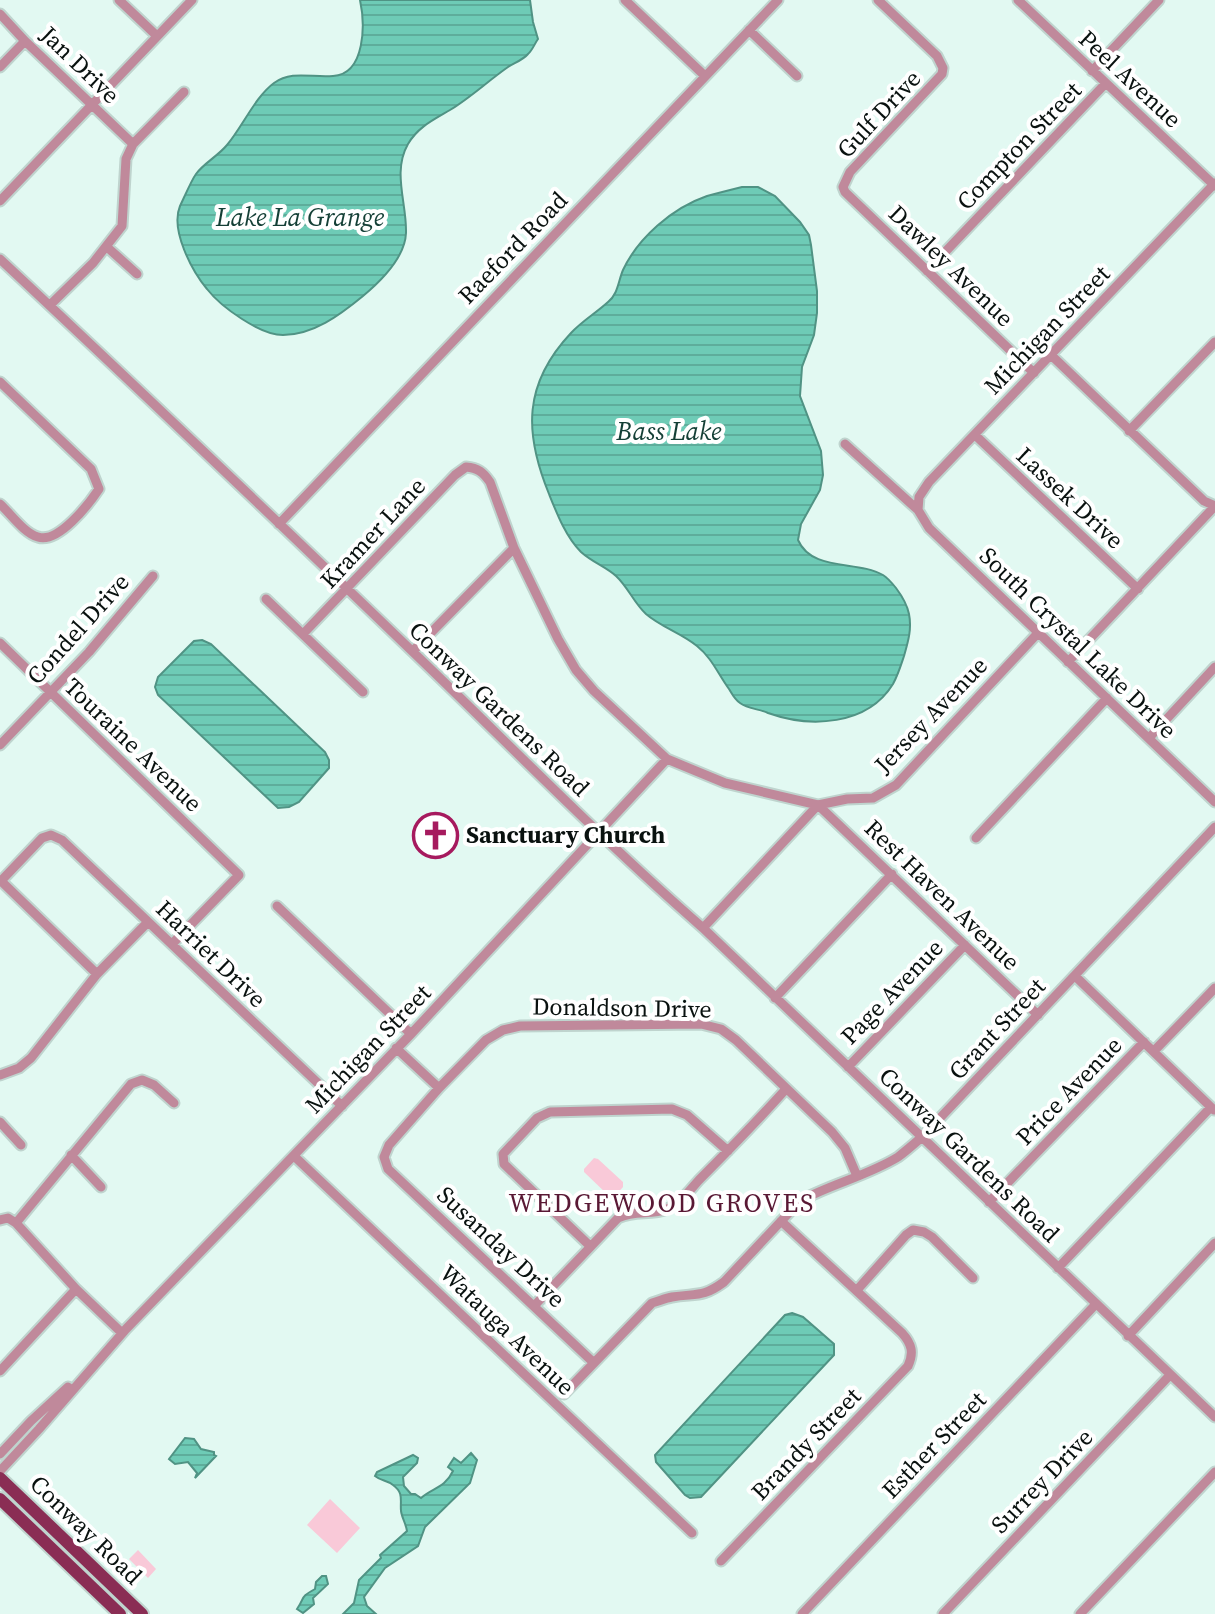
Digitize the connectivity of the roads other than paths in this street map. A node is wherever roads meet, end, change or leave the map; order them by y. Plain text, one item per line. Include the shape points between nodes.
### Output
1 (119, 0) edge
2 (192, 0) edge
3 (778, 0) edge
4 (878, 0) edge
5 (1159, 0) edge
6 (1020, 1) edge
7 (631, 2) edge
8 (0, 14) edge
9 (749, 30) junction
10 (157, 36) junction
11 (25, 41) junction
12 (0, 67) edge
13 (1092, 71) junction
14 (705, 76) junction
15 (797, 76) dead end
16 (1106, 83) junction
17 (184, 92) dead end
18 (92, 105) junction
19 (133, 144) junction
20 (1215, 185) edge
21 (843, 187) joint
22 (0, 201) edge
23 (107, 247) junction
24 (0, 259) edge
25 (927, 271) junction
26 (137, 274) dead end
27 (50, 305) junction
28 (1215, 342) edge
29 (1051, 355) junction
30 (1034, 373) junction
31 (0, 382) edge
32 (1129, 431) junction
33 (975, 435) junction
34 (845, 444) dead end
35 (0, 504) edge
36 (1215, 506) edge
37 (918, 510) junction
38 (279, 524) junction
39 (514, 548) junction
40 (153, 576) dead end
41 (347, 589) junction
42 (1138, 589) junction
43 (266, 599) dead end
44 (1038, 633) junction
45 (303, 634) junction
46 (0, 643) edge
47 (413, 651) junction
48 (1068, 662) junction
49 (1215, 667) edge
50 (50, 691) junction
51 (363, 692) dead end
52 (1107, 698) junction
53 (1149, 738) junction
54 (0, 745) edge
55 (667, 759) junction
56 (1215, 802) edge
57 (818, 805) junction
58 (1215, 827) edge
59 (598, 833) junction
60 (976, 838) dead end
61 (892, 874) junction
62 (0, 880) edge
63 (277, 906) dead end
64 (148, 922) junction
65 (703, 928) junction
66 (172, 944) junction
67 (965, 945) junction
68 (97, 974) junction
69 (1075, 976) junction
70 (1215, 988) edge
71 (775, 998) junction
72 (1038, 1015) junction
73 (411, 1034) junction
74 (1144, 1042) junction
75 (396, 1048) junction
76 (1154, 1051) junction
77 (848, 1067) junction
78 (0, 1075) edge
79 (439, 1088) junction
80 (786, 1089) junction
81 (174, 1103) dead end
82 (342, 1106) junction
83 (1213, 1109) edge
84 (0, 1122) edge
85 (922, 1137) junction
86 (21, 1145) dead end
87 (728, 1151) junction
88 (71, 1155) junction
89 (294, 1156) junction
90 (384, 1157) joint
91 (857, 1176) junction
92 (101, 1187) dead end
93 (989, 1202) junction
94 (0, 1220) edge
95 (781, 1221) junction
96 (16, 1223) junction
97 (1215, 1243) edge
98 (590, 1246) junction
99 (1058, 1268) junction
100 (973, 1278) dead end
101 (76, 1289) junction
102 (857, 1290) junction
103 (1096, 1304) junction
104 (534, 1306) junction
105 (122, 1333) junction
106 (1128, 1336) junction
107 (594, 1363) junction
108 (95, 1364) junction
109 (0, 1371) edge
110 (1170, 1375) junction
111 (564, 1394) dead end
112 (1215, 1417) edge
113 (0, 1454) edge
114 (0, 1471) edge
115 (1215, 1472) edge
116 (0, 1478) edge
117 (0, 1499) edge
118 (692, 1533) dead end
119 (721, 1561) dead end
120 (120, 1614) edge
121 (142, 1614) edge
122 (802, 1614) edge
123 (943, 1614) edge
124 (1080, 1614) edge

1 - 10 street
2 - 10 street
3 - 9 street, Raeford Road
4 - 21 street, Gulf Drive via 937,56 942,74 850,172
5 - 13 street, Compton Street
6 - 13 street, Peel Avenue
7 - 14 street
8 - 11 street, Jan Drive
9 - 14 street, Raeford Road
9 - 15 street
10 - 18 street
11 - 12 street
11 - 18 street, Jan Drive
13 - 16 street, Peel Avenue
14 - 38 street, Raeford Road
16 - 20 street, Peel Avenue
16 - 25 street, Compton Street
17 - 19 street
18 - 19 street, Jan Drive
18 - 22 street
19 - 23 street via 126,159 122,226
20 - 29 street, Michigan Street
21 - 25 street, Dawley Avenue
23 - 26 street
23 - 27 street
24 - 27 street, Conway Gardens Road
25 - 30 street, Dawley Avenue
27 - 38 street, Conway Gardens Road
28 - 32 street
29 - 30 street, Michigan Street
29 - 32 street
30 - 33 street, Michigan Street
31 - 35 street via 91,469 99,489 59,534 49,538 30,533
32 - 36 street
33 - 37 street, Michigan Street via 924,488
33 - 42 street, Lassek Drive
34 - 37 street, South Crystal Lake Drive
36 - 42 street
37 - 44 street, South Crystal Lake Drive via 929,528
38 - 41 street, Conway Gardens Road
39 - 41 street, Kramer Lane via 490,482 484,473 466,467
39 - 47 street
39 - 55 street via 576,670
40 - 50 street, Condel Drive
41 - 45 street, Kramer Lane
41 - 47 street, Conway Gardens Road
42 - 48 street
43 - 45 street
44 - 48 street, South Crystal Lake Drive
44 - 57 street, Jersey Avenue via 896,785 873,798
45 - 51 street
46 - 50 street, Touraine Avenue
47 - 59 street, Conway Gardens Road
48 - 52 street, South Crystal Lake Drive
49 - 53 street
50 - 54 street, Condel Drive
50 - 66 street, Touraine Avenue via 239,875
52 - 53 street, South Crystal Lake Drive
52 - 60 street
53 - 56 street, South Crystal Lake Drive
55 - 57 street via 725,783
55 - 59 street, Michigan Street
57 - 61 street, Rest Haven Avenue
57 - 65 street
58 - 69 street, Grant Street
59 - 65 street, Conway Gardens Road
59 - 73 street, Michigan Street
61 - 67 street, Rest Haven Avenue
61 - 71 street
62 - 64 street, Harriet Drive via 51,835
62 - 68 street
63 - 73 street
64 - 66 street, Harriet Drive
64 - 68 street
65 - 71 street, Conway Gardens Road
66 - 82 street, Harriet Drive
67 - 72 street, Rest Haven Avenue
67 - 77 street, Page Avenue
68 - 78 street via 31,1058
69 - 72 street, Grant Street
69 - 74 street
70 - 76 street, Price Avenue
71 - 77 street, Conway Gardens Road
72 - 85 street, Grant Street
73 - 75 street, Michigan Street
74 - 76 street
74 - 93 street, Price Avenue
75 - 79 street
75 - 82 street, Michigan Street
76 - 83 street
77 - 85 street, Conway Gardens Road
79 - 80 street, Donaldson Drive via 486,1040 503,1030 701,1024 736,1040
79 - 90 street, Donaldson Drive
80 - 87 street
80 - 91 street, Donaldson Drive via 832,1132
81 - 88 street via 154,1085 142,1080 131,1084
82 - 89 street, Michigan Street
83 - 99 street
84 - 86 street
85 - 91 street, Grant Street via 899,1156
85 - 93 street, Conway Gardens Road
87 - 98 street via 669,1209 628,1212
87 - 98 street via 687,1115 672,1109 550,1112 537,1118 503,1154 504,1164
88 - 92 street
88 - 96 street
89 - 105 street, Michigan Street
89 - 118 street, Watauga Avenue
90 - 104 street, Susanday Drive via 388,1169
91 - 95 street, Grant Street via 800,1201
93 - 99 street, Conway Gardens Road
94 - 96 street
95 - 102 street
95 - 107 street, Grant Street via 724,1282 702,1295 652,1303
96 - 101 street
97 - 106 street
98 - 104 street
99 - 103 street, Conway Gardens Road
100 - 102 street via 932,1237 913,1230
101 - 105 street
101 - 109 street
102 - 119 street, Brandy Street via 908,1339 908,1366
103 - 106 street, Conway Gardens Road
103 - 122 street, Esther Street
104 - 107 street, Susanday Drive
105 - 108 street, Michigan Street
106 - 110 street, Conway Gardens Road
107 - 111 street, Grant Street
108 - 113 street, Michigan Street
108 - 114 street, Michigan Street
110 - 112 street, Conway Gardens Road
110 - 123 street, Surrey Drive
115 - 124 street
116 - 121 main road, Conway Road
117 - 120 main road, Conway Road

